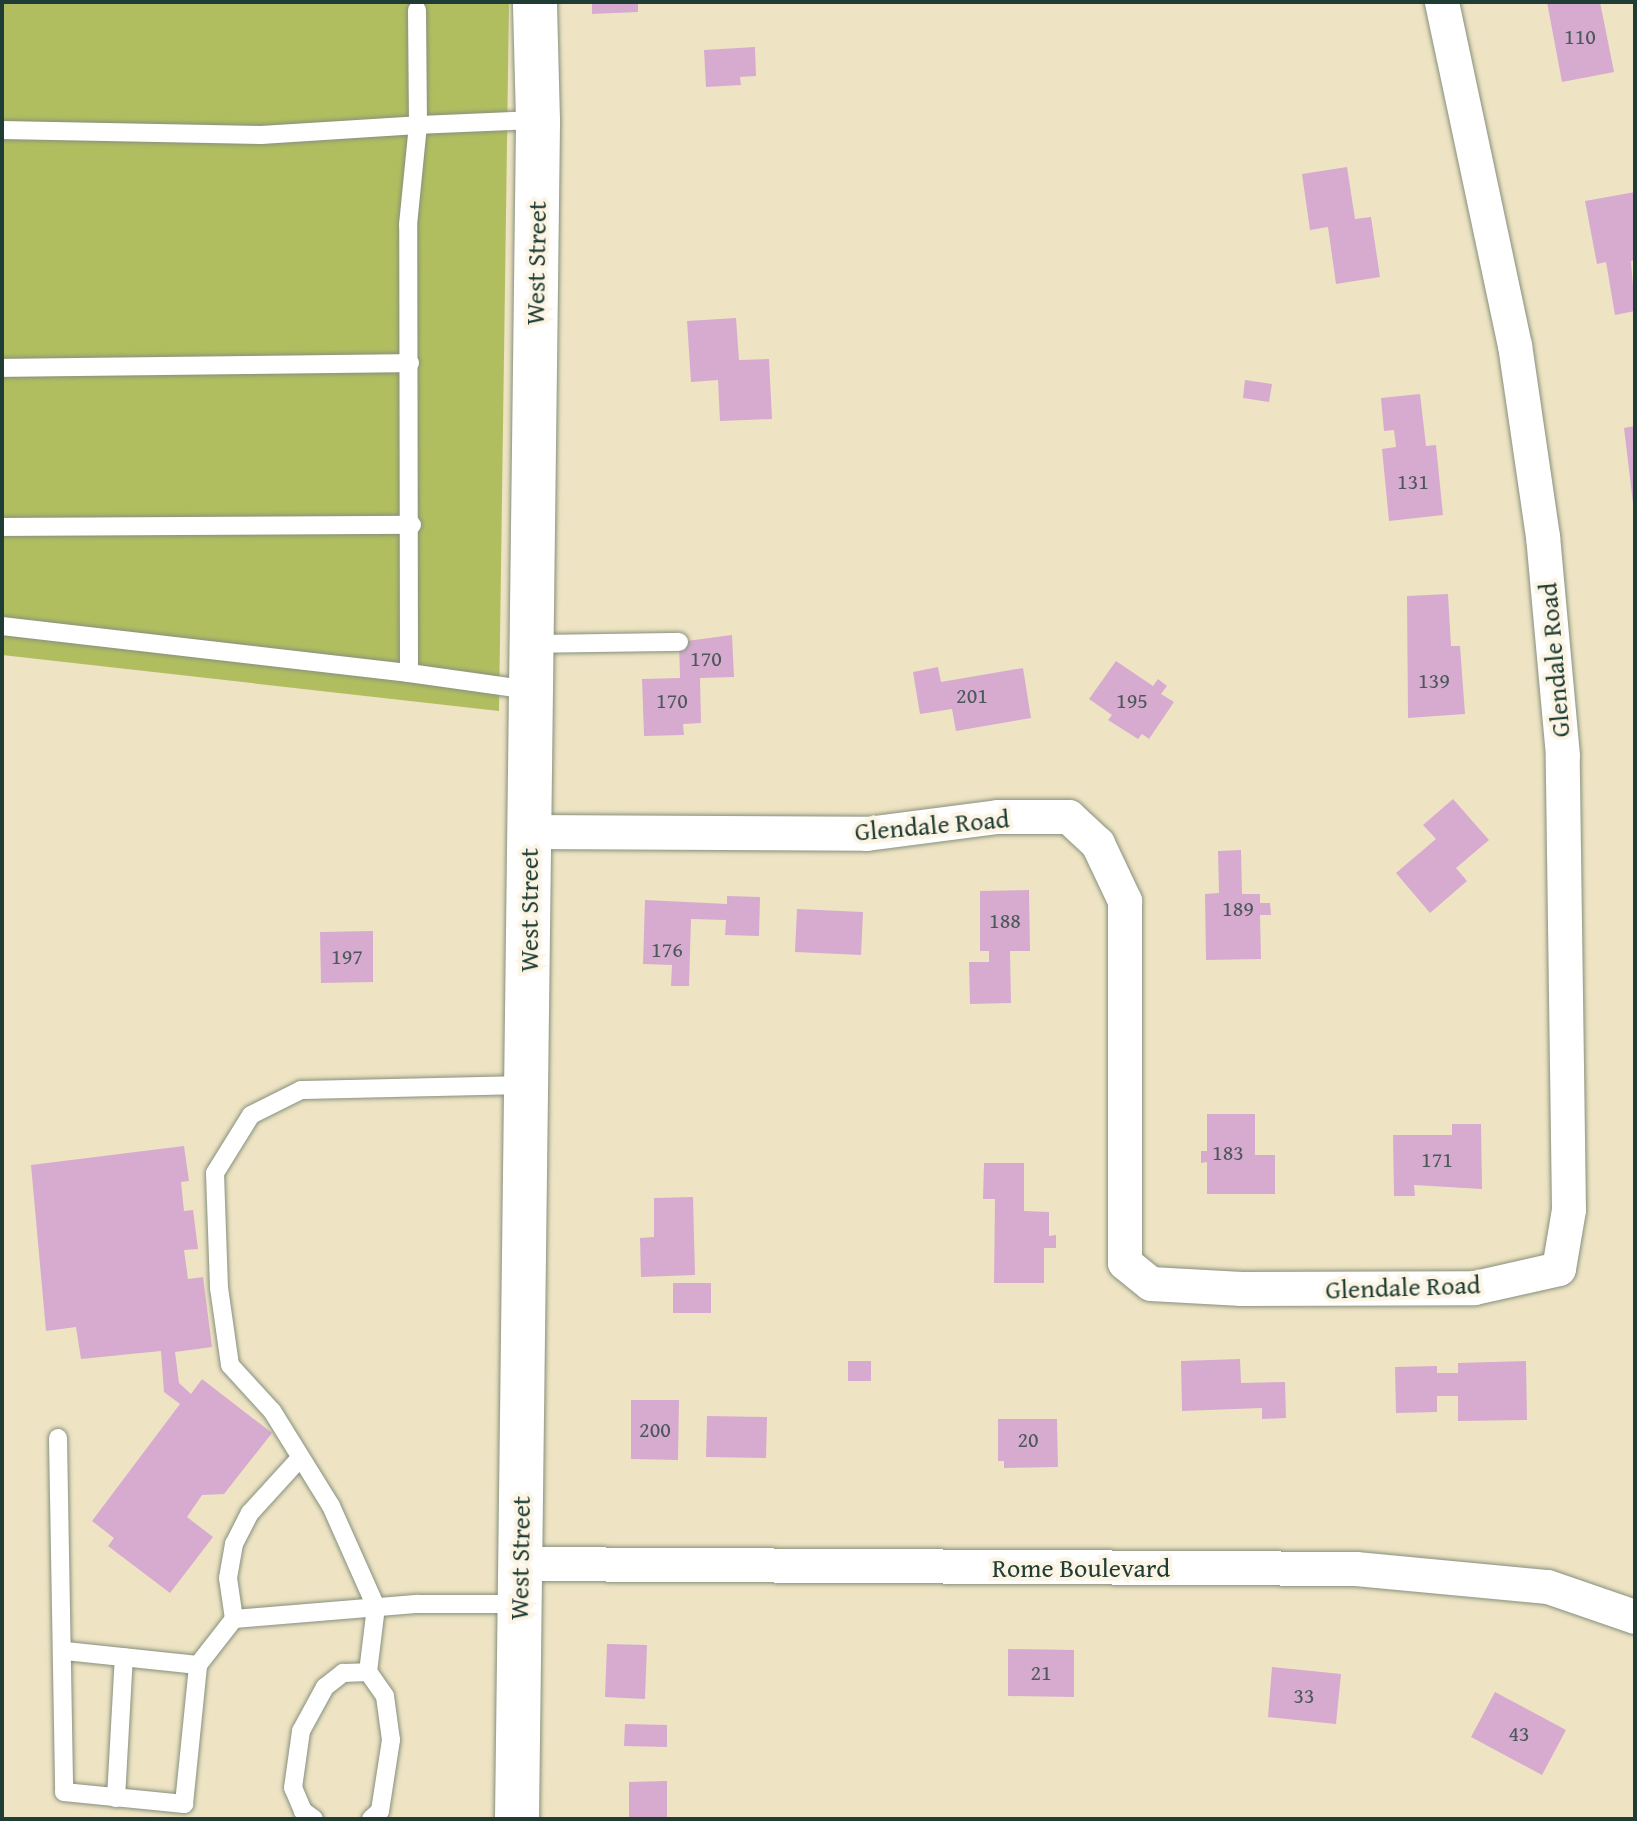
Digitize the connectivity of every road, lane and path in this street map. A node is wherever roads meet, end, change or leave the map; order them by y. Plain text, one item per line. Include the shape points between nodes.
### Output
1 (535, 2) edge
2 (1442, 2) edge
3 (415, 5) edge
4 (538, 120) junction
5 (418, 125) junction
6 (2, 130) edge
7 (410, 363) junction
8 (2, 368) edge
9 (412, 525) junction
10 (2, 527) edge
11 (2, 626) edge
12 (679, 642) dead end
13 (530, 644) junction
14 (409, 673) junction
15 (530, 690) junction
16 (529, 832) junction
17 (528, 1085) junction
18 (58, 1438) dead end
19 (300, 1458) junction
20 (520, 1584) junction
21 (376, 1607) junction
22 (1635, 1617) edge
23 (234, 1619) junction
24 (65, 1651) junction
25 (124, 1657) junction
26 (198, 1665) junction
27 (368, 1672) junction
28 (116, 1798) junction
29 (314, 1819) edge
30 (371, 1819) edge
31 (517, 1819) edge

1 - 4 main road, West Street
2 - 16 street, Glendale Road via 1515,346 1543,537 1563,756 1569,1210 1559,1269 1475,1288 1242,1289 1151,1284 1125,1263 1125,901 1098,844 1069,817 998,817 867,834
3 - 5 lane
4 - 5 lane
4 - 13 main road, West Street
5 - 6 lane via 261,135
5 - 7 lane via 408,225
7 - 8 lane
7 - 9 lane
9 - 10 lane
9 - 14 lane
11 - 14 lane
12 - 13 lane
13 - 15 main road, West Street
14 - 15 lane
15 - 16 main road, West Street
16 - 17 main road, West Street
17 - 19 lane via 301,1090 251,1115 215,1173 219,1288 230,1365 272,1411
17 - 20 main road, West Street
18 - 24 lane via 55,1495
19 - 21 lane via 331,1506
19 - 23 lane via 250,1513 234,1544 228,1578
20 - 21 lane
20 - 22 street, Rome Boulevard via 1356,1569 1548,1587
20 - 31 main road, West Street
21 - 23 lane
21 - 27 lane
23 - 26 lane
24 - 25 lane
24 - 28 lane via 64,1792
25 - 26 lane
25 - 28 lane
26 - 28 lane via 184,1804
27 - 29 lane via 343,1673 325,1687 301,1731 293,1788 303,1811
27 - 30 lane via 385,1696 391,1740 380,1811

